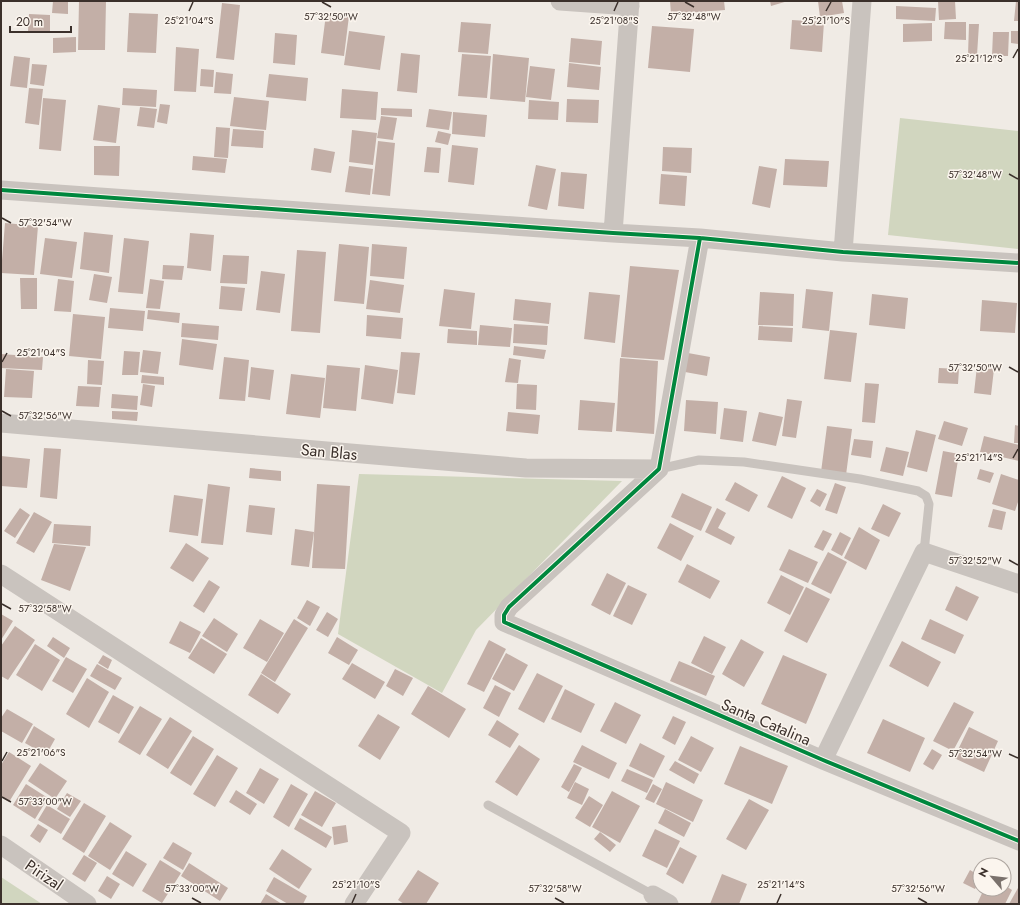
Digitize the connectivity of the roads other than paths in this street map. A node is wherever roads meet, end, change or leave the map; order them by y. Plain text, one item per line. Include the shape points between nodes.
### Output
1 (560, 1) edge
2 (862, 1) edge
3 (630, 3) edge
4 (1, 190) edge
5 (613, 233) junction
6 (700, 238) junction
7 (843, 252) junction
8 (1019, 263) edge
9 (1, 423) edge
10 (659, 469) junction
11 (924, 552) junction
12 (1, 574) edge
13 (1019, 584) edge
14 (823, 760) junction
15 (488, 805) dead end
16 (1019, 841) edge
17 (1, 845) edge
18 (661, 899) edge
19 (87, 904) edge
20 (354, 904) edge

1 - 3 street
2 - 7 street
3 - 5 street
4 - 5 street
5 - 6 street
6 - 7 street
6 - 10 street
7 - 8 street
9 - 10 street, San Blas via 526,468
10 - 11 lane via 699,460 744,462 860,479 918,491 926,496 929,504
10 - 14 street, Santa Catalina via 509,607 504,615 504,622
11 - 13 street
11 - 14 street
12 - 20 street via 402,833
14 - 16 street, Santa Catalina
15 - 18 lane
17 - 19 street, Pirizal

